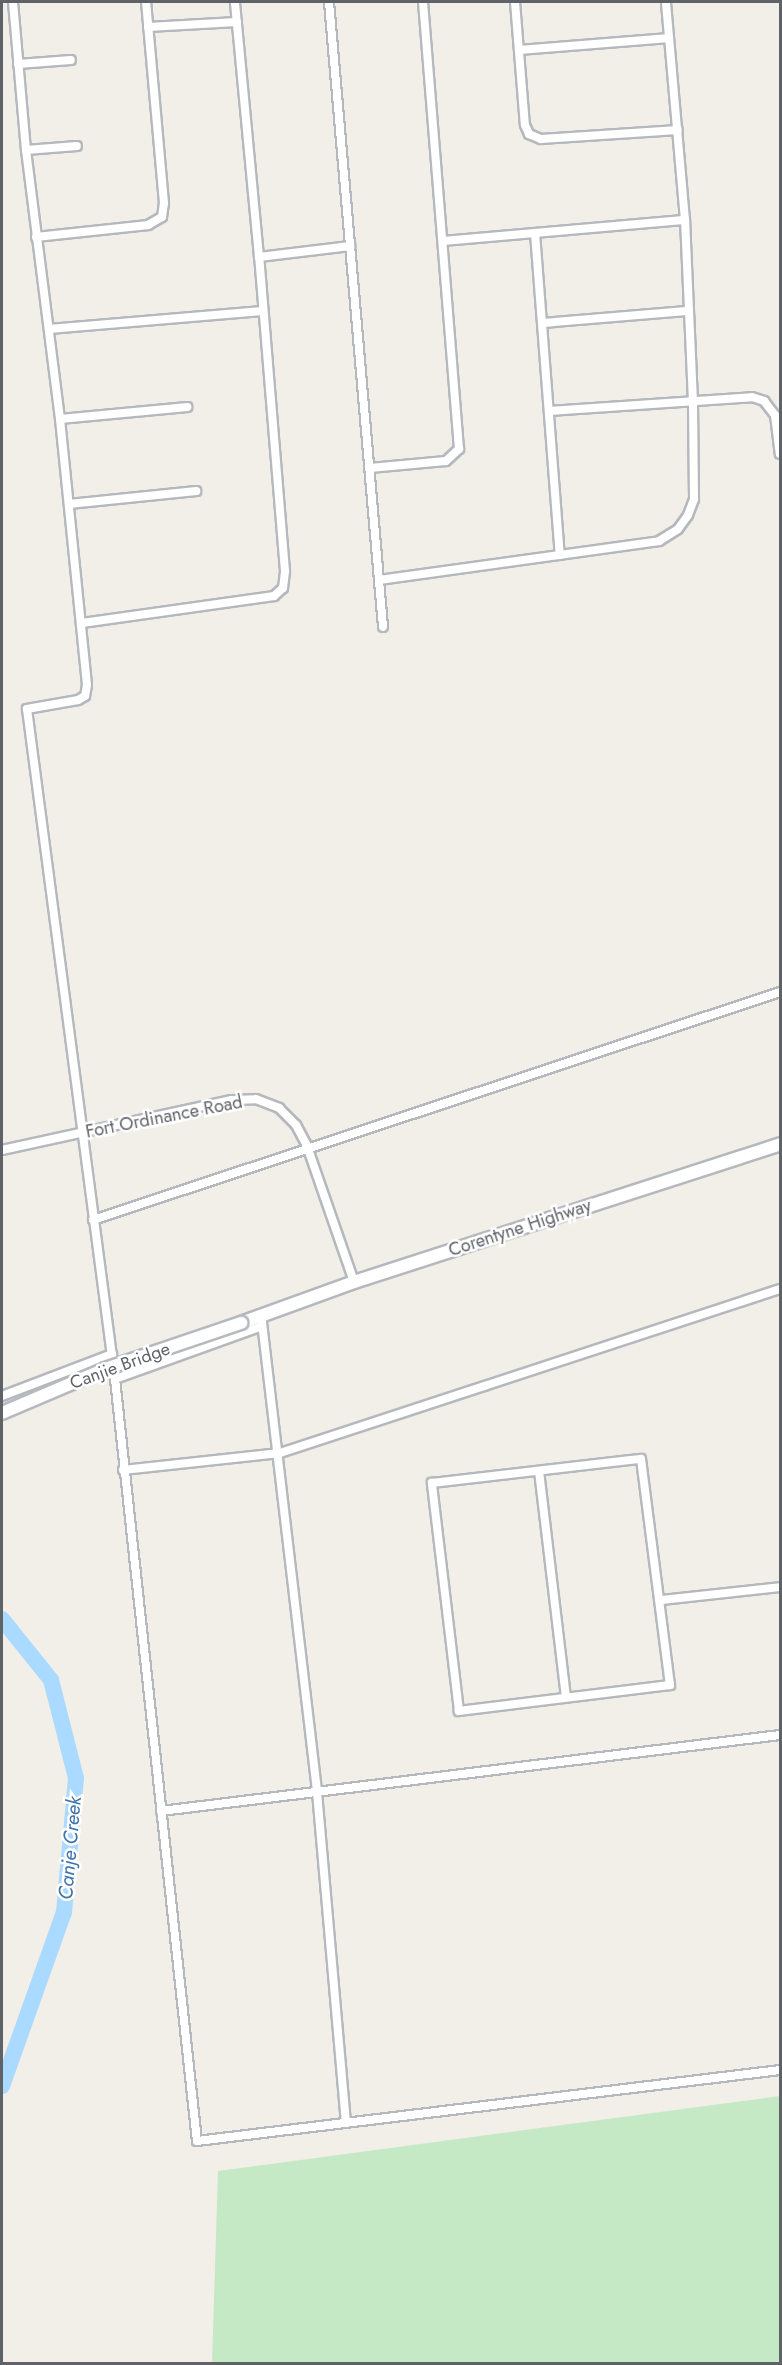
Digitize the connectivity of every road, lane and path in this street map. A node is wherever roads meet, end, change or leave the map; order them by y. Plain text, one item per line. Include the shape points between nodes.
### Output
1 (13, 2) edge
2 (146, 2) edge
3 (235, 2) edge
4 (329, 2) edge
5 (423, 2) edge
6 (515, 2) edge
7 (666, 2) edge
8 (237, 22) junction
9 (148, 27) junction
10 (669, 38) junction
11 (520, 50) junction
12 (71, 60) dead end
13 (18, 64) junction
14 (678, 130) junction
15 (77, 146) dead end
16 (26, 150) junction
17 (685, 220) junction
18 (535, 233) junction
19 (36, 237) junction
20 (444, 241) junction
21 (350, 246) junction
22 (259, 257) junction
23 (262, 310) junction
24 (687, 311) junction
25 (543, 323) junction
26 (49, 329) junction
27 (693, 402) junction
28 (187, 407) dead end
29 (549, 411) junction
30 (60, 419) junction
31 (780, 454) edge
32 (370, 468) junction
33 (196, 491) dead end
34 (69, 504) junction
35 (560, 555) junction
36 (379, 580) junction
37 (82, 623) junction
38 (383, 627) dead end
39 (780, 992) edge
40 (80, 1133) junction
41 (780, 1144) edge
42 (307, 1146) junction
43 (2, 1150) edge
44 (93, 1220) junction
45 (354, 1282) junction
46 (780, 1289) edge
47 (262, 1320) junction
48 (112, 1354) junction
49 (115, 1379) junction
50 (2, 1396) edge
51 (2, 1413) edge
52 (280, 1453) junction
53 (123, 1470) junction
54 (539, 1471) junction
55 (780, 1587) edge
56 (661, 1600) junction
57 (566, 1698) junction
58 (780, 1736) edge
59 (317, 1792) junction
60 (161, 1811) junction
61 (780, 2070) edge
62 (346, 2123) junction

1 - 13 street
2 - 9 street
3 - 8 street
4 - 21 street
5 - 20 street
6 - 11 street
7 - 10 street
8 - 9 street
8 - 22 street
9 - 19 street via 162,217 148,225
10 - 11 street
10 - 14 street
11 - 14 street via 525,125 530,134 541,139
12 - 13 street
13 - 16 street
14 - 17 street
15 - 16 street
16 - 19 street
17 - 18 street
17 - 24 street
18 - 20 street
18 - 25 street
19 - 26 street
20 - 32 street via 459,449 446,461
21 - 22 street
21 - 32 street
22 - 23 street
23 - 26 street
23 - 37 street via 285,571 283,588 274,596
24 - 25 street
24 - 27 street
25 - 29 street
26 - 30 street
27 - 29 street
27 - 31 street via 752,397 764,401 775,415
27 - 35 street via 694,499 678,529 659,541
28 - 30 street
29 - 35 street
30 - 34 street
32 - 36 street
33 - 34 street
34 - 37 street
35 - 36 street
36 - 38 street
37 - 40 street via 85,696 27,709
39 - 42 street
40 - 42 street, Fort Ordinance Road via 232,1100 256,1099 279,1108 296,1125
40 - 43 street, Fort Ordinance Road
40 - 44 street
41 - 45 main road, Corentyne Highway
42 - 44 street
42 - 45 street, Fort Ordinance Road
44 - 48 street
45 - 47 main road, Corentyne Highway
46 - 52 street
47 - 49 street
47 - 51 main road, Canjie Bridge, bridge via 241,1323 105,1369
47 - 52 street
48 - 49 street
48 - 50 street
49 - 53 street
52 - 53 street
52 - 59 street
53 - 60 street
54 - 56 street via 641,1459
54 - 57 street
54 - 57 street via 432,1483 459,1711
55 - 56 street
56 - 57 street via 670,1685
58 - 59 street
59 - 60 street
59 - 62 street
60 - 62 street via 197,2141
61 - 62 street

